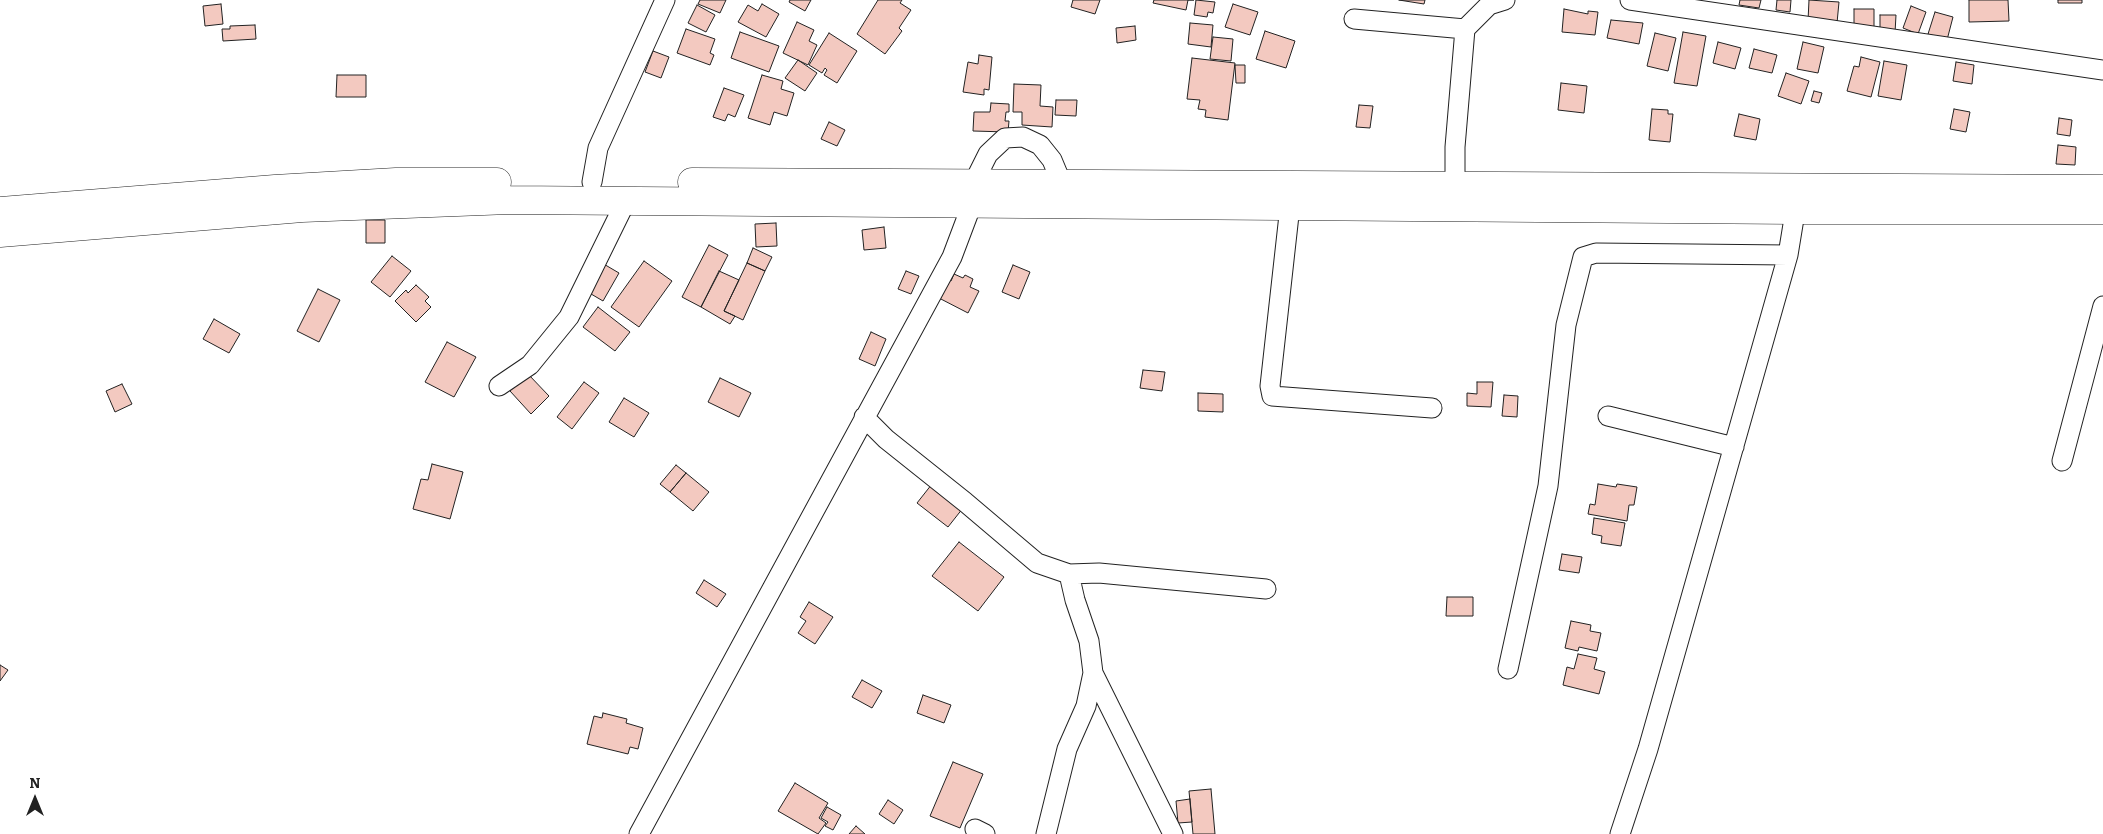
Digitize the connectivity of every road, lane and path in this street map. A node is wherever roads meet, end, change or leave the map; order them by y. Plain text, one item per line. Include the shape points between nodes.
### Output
1 (665, 0) edge
2 (1505, 0) edge
3 (1630, 0) edge
4 (1354, 19) dead end
5 (1465, 29) junction
6 (2103, 70) edge
7 (592, 182) junction
8 (1062, 184) junction
9 (1455, 187) junction
10 (2103, 188) edge
11 (973, 194) junction
12 (1797, 199) junction
13 (626, 201) junction
14 (1290, 206) junction
15 (0, 210) edge
16 (2103, 210) edge
17 (0, 233) edge
18 (1788, 255) junction
19 (2103, 306) edge
20 (499, 386) dead end
21 (1432, 408) dead end
22 (1608, 416) dead end
23 (864, 417) junction
24 (1734, 447) junction
25 (2062, 461) dead end
26 (1069, 574) junction
27 (1266, 589) dead end
28 (1508, 669) dead end
29 (1093, 673) junction
30 (639, 834) edge
31 (1046, 834) edge
32 (1173, 834) edge
33 (1620, 834) edge

1 - 7 street via 598,148
2 - 5 street via 1489,5
3 - 6 street
4 - 5 street
5 - 9 street via 1455,147
7 - 11 highway
7 - 15 highway via 396,182 134,198
8 - 9 highway
8 - 11 highway
8 - 11 street via 1052,160 1040,145 1014,136 1005,138 988,154
9 - 12 highway
10 - 12 highway
11 - 13 highway
11 - 14 highway
11 - 23 street via 952,257
12 - 14 highway
12 - 16 highway
12 - 18 street
13 - 17 highway via 509,200 302,208
13 - 20 street via 569,317 530,365
14 - 21 street via 1270,386 1272,396
18 - 24 street
18 - 28 street via 1596,253 1583,257 1566,325 1548,486
19 - 25 street
22 - 24 street
23 - 26 street via 886,439 1037,563
23 - 30 street
24 - 33 street via 1648,749
26 - 27 street via 1099,573
26 - 29 street via 1089,641
29 - 31 street via 1086,706 1067,749
29 - 32 street

